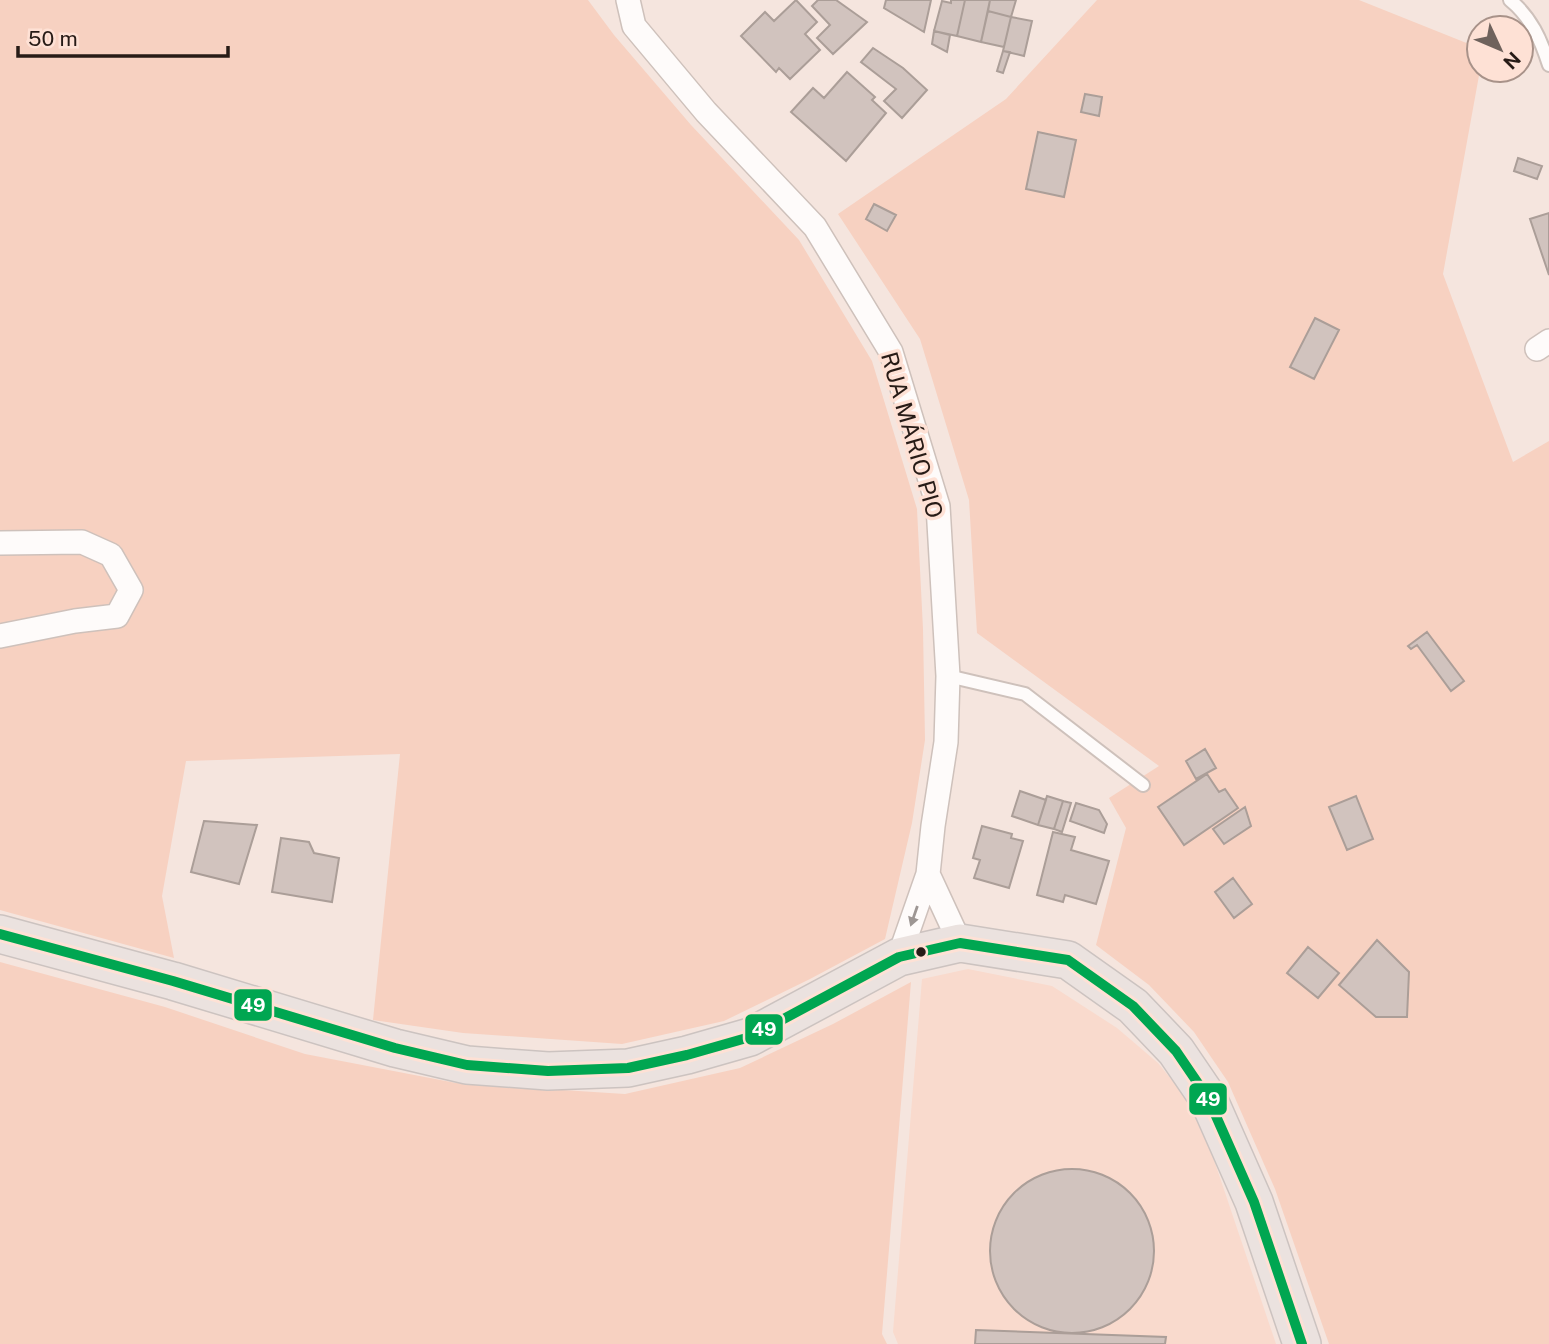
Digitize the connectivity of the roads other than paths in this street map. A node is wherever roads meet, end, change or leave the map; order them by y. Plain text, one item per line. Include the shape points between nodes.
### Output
1 (628, 0) edge
2 (1510, 0) edge
3 (1549, 65) edge
4 (0, 543) edge
5 (0, 636) edge
6 (948, 676) junction
7 (1143, 785) dead end
8 (928, 874) junction
9 (0, 934) edge
10 (960, 943) junction
11 (899, 957) junction
12 (1302, 1344) edge

1 - 6 street, RUA MÁRIO PIO via 634,26 706,112 815,227 891,352 938,506
2 - 3 lane via 1541,38
4 - 5 street via 82,542 111,555 131,590 117,616
6 - 7 lane via 1025,694
6 - 8 street, RUA MÁRIO PIO via 946,742
8 - 10 street
8 -> 11 street, RUA MÁRIO PIO
9 - 11 main road via 395,1048 467,1065 548,1071 628,1068 750,1037
10 - 11 main road
10 - 12 main road via 1068,960 1133,1006 1176,1051 1208,1098 1254,1202

